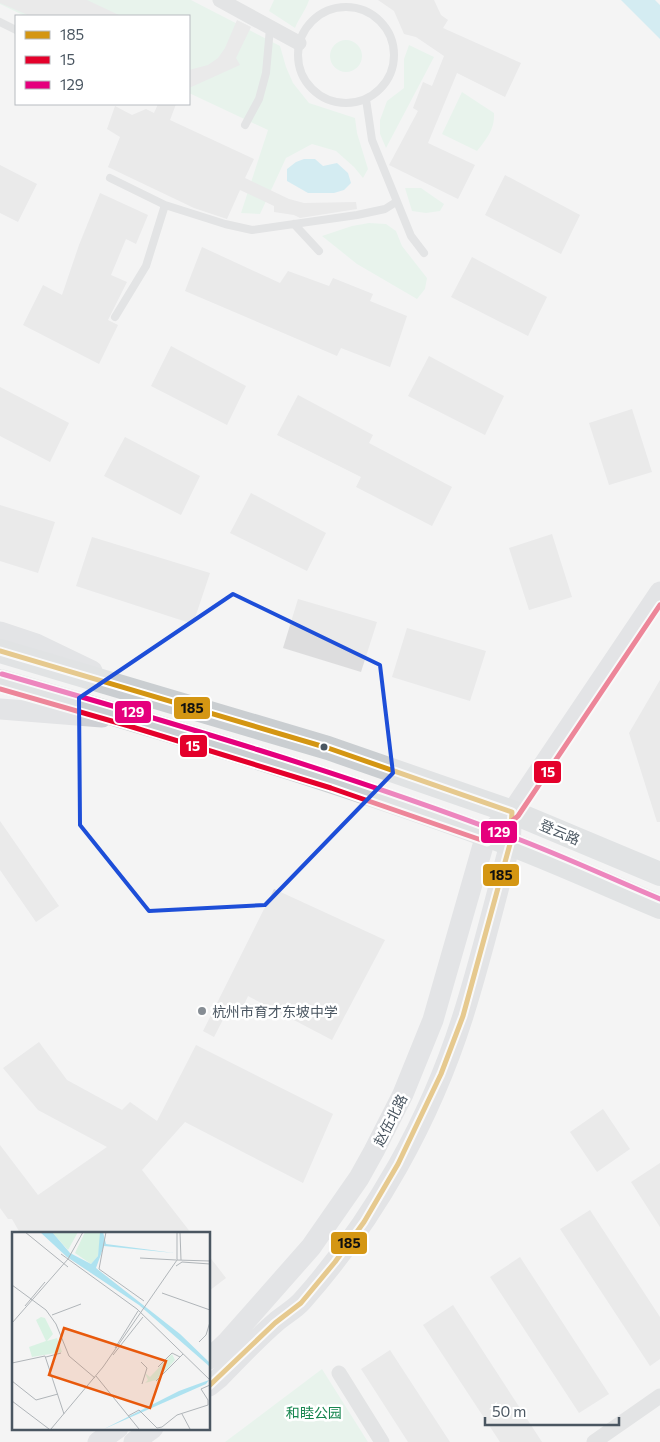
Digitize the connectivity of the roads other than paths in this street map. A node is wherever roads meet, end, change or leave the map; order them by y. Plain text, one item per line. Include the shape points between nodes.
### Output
1 (220, 0) edge
2 (0, 22) edge
3 (270, 28) junction
4 (15, 30) edge
5 (299, 43) junction
6 (366, 99) junction
7 (244, 125) dead end
8 (110, 178) dead end
9 (396, 202) junction
10 (165, 205) junction
11 (294, 224) junction
12 (319, 251) dead end
13 (424, 253) dead end
14 (115, 317) dead end
15 (660, 592) edge
16 (0, 632) edge
17 (0, 651) edge
18 (0, 681) edge
19 (142, 694) junction
20 (0, 708) edge
21 (131, 719) junction
22 (512, 812) junction
23 (486, 835) junction
24 (510, 844) junction
25 (660, 874) edge
26 (660, 907) edge
27 (210, 1358) edge
28 (338, 1373) dead end
29 (210, 1385) edge
30 (660, 1396) edge
31 (115, 1430) edge
32 (150, 1430) edge
33 (98, 1442) edge
34 (134, 1442) edge
35 (382, 1442) edge
36 (594, 1442) edge

1 - 3 street
2 - 4 lane
3 - 5 street
3 - 7 lane via 264,82 259,99
5 - 6 lane via 297,59 301,74 310,87 336,103 352,104
5 - 6 lane via 317,16 332,9 348,6 378,18 394,47 394,64 379,91
6 - 9 lane via 372,140
8 - 10 lane
9 - 11 lane via 357,215
9 - 13 lane via 411,236
10 - 11 lane via 252,230
10 - 14 lane via 146,266
11 - 12 lane
15 - 22 main road
16 - 19 main road via 36,644
17 - 19 main road, 登云路
18 - 21 main road
19 - 22 main road, 登云路 via 328,748
20 - 21 main road
21 - 23 main road via 334,781
22 - 23 main road
22 - 24 main road, 赵伍北路
22 - 25 main road, 登云路
23 - 24 main road
23 - 27 main road, 赵伍北路 via 433,1020 403,1094 374,1151 311,1247
24 - 26 main road
24 - 29 main road, 赵伍北路 via 463,1016 441,1074 398,1164 364,1222 335,1262 300,1303
28 - 35 street
30 - 36 street
31 - 33 main road
32 - 34 main road

